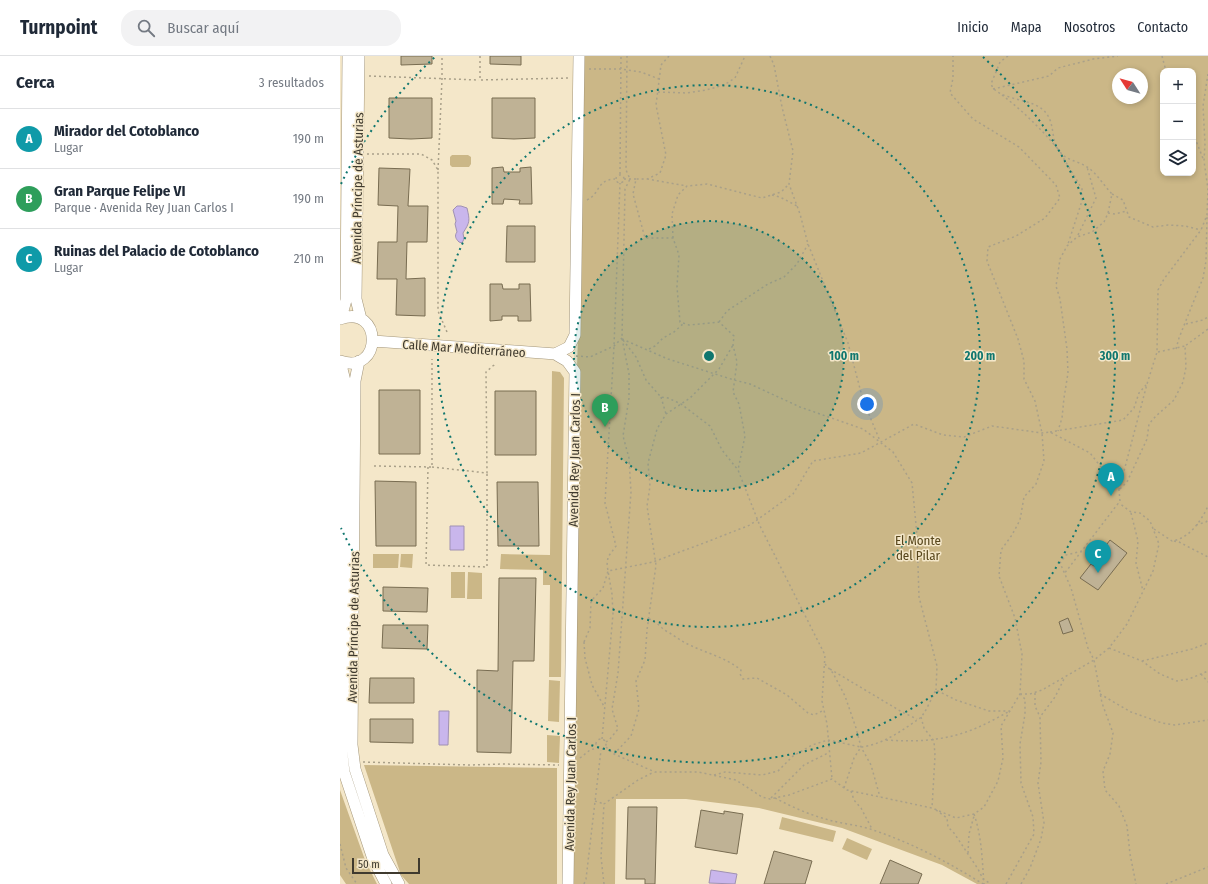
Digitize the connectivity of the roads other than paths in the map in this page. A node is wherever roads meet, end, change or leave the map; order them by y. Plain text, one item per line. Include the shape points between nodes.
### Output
1 (348, 56) edge
2 (359, 56) edge
3 (579, 56) edge
4 (341, 318) edge
5 (361, 319) junction
6 (373, 342) junction
7 (555, 354) junction
8 (340, 361) edge
9 (359, 361) junction
10 (341, 608) edge
11 (386, 884) edge
12 (399, 884) edge
13 (568, 884) edge

1 - 4 street, Avenida Príncipe de Asturias via 346,300
2 - 5 street, Avenida Príncipe de Asturias via 356,299
3 - 7 street via 575,335 569,347
4 - 5 street
5 - 6 street via 370,328
6 - 7 street, Calle Mar Mediterráneo
6 - 9 street via 369,353
7 - 13 street, Avenida Rey Juan Carlos I via 567,361 576,372
8 - 9 street
8 - 10 street, Avenida Príncipe de Asturias via 345,381
9 - 12 street, Avenida Príncipe de Asturias via 355,381 352,745 355,769 383,855
10 - 11 street, Avenida Príncipe de Asturias via 341,745 344,772 373,860

